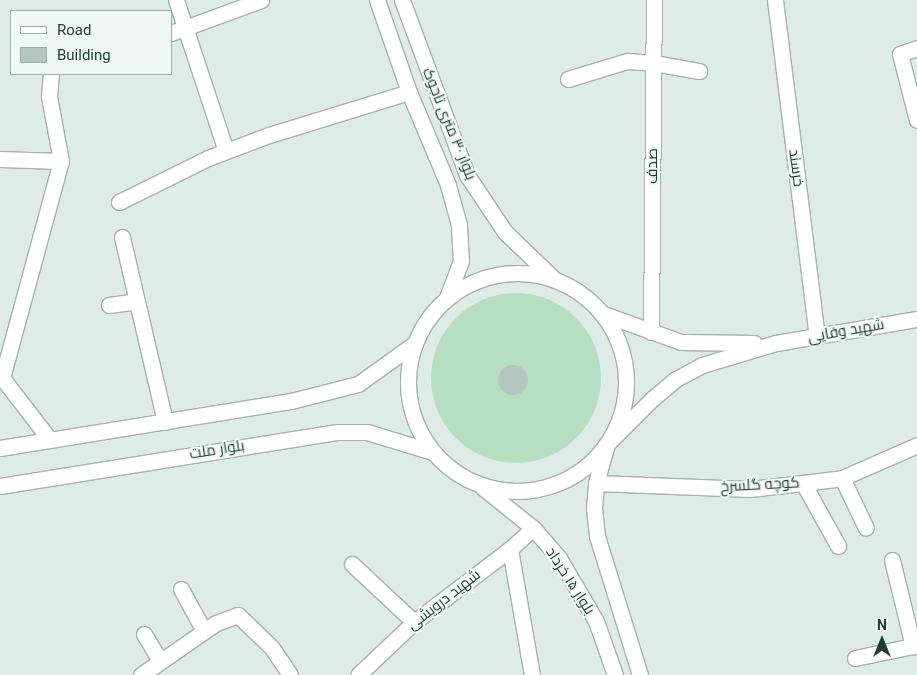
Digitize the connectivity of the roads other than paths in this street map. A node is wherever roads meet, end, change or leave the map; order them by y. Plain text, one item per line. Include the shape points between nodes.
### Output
1 (176, 0) edge
2 (261, 0) edge
3 (376, 0) edge
4 (402, 0) edge
5 (654, 0) edge
6 (775, 0) edge
7 (187, 28) junction
8 (172, 32) edge
9 (917, 48) edge
10 (654, 63) junction
11 (699, 71) dead end
12 (51, 75) edge
13 (568, 79) dead end
14 (409, 92) junction
15 (917, 120) edge
16 (226, 151) junction
17 (0, 159) edge
18 (61, 161) junction
19 (119, 202) dead end
20 (122, 237) dead end
21 (555, 280) junction
22 (447, 298) junction
23 (136, 301) junction
24 (109, 305) dead end
25 (601, 313) junction
26 (917, 319) edge
27 (651, 332) junction
28 (817, 336) junction
29 (776, 343) junction
30 (414, 344) junction
31 (1, 377) edge
32 (165, 422) junction
33 (50, 440) junction
34 (607, 444) junction
35 (917, 445) edge
36 (0, 448) edge
37 (433, 452) junction
38 (842, 478) junction
39 (596, 483) junction
40 (803, 483) junction
41 (479, 484) junction
42 (0, 486) edge
43 (533, 528) junction
44 (866, 528) dead end
45 (838, 546) dead end
46 (510, 550) junction
47 (892, 560) dead end
48 (352, 564) dead end
49 (181, 589) dead end
50 (414, 622) junction
51 (204, 631) junction
52 (144, 634) dead end
53 (915, 645) edge
54 (855, 658) dead end
55 (160, 661) junction
56 (141, 675) edge
57 (290, 675) edge
58 (358, 675) edge
59 (532, 675) edge
60 (615, 675) edge
61 (640, 675) edge

1 - 7 street
2 - 7 street
3 - 14 street, بلوار ۳۰ متری تاجوک
4 - 21 street, بلوار ۳۰ متری تاجوک via 467,175 505,232
5 - 10 street, صدف
6 - 28 street, خرسند
7 - 8 street
7 - 16 street
9 - 15 street via 900,54
10 - 11 street
10 - 13 street via 627,62
10 - 27 street, صدف
12 - 18 street via 49,96
14 - 16 street
14 - 22 street, بلوار ۳۰ متری تاجوک via 448,184 459,225 461,262
16 - 19 street
17 - 18 street
18 - 31 street
20 - 23 street
21 - 22 street via 527,274 498,275 471,283
21 - 25 street via 580,293
22 - 30 street via 428,319
23 - 24 street
23 - 32 street
25 - 27 street
25 - 34 street via 616,337 625,364 626,385 617,426
26 - 28 street, شهید وفایی
27 - 29 street via 689,342
28 - 29 street, شهید وفایی
29 - 34 street via 702,365 676,379
30 - 32 street via 358,384 291,402
30 - 37 street via 408,392 420,434
31 - 33 street
32 - 33 street
33 - 36 street
34 - 39 street, بلوار ۱۵ خرداد
34 - 41 street via 587,466 563,481 535,490 507,491
35 - 38 street, کوچه گلسرخ
37 - 41 street via 454,471
37 - 42 street, بلوار ملت via 366,432 338,432
38 - 40 street, کوچه گلسرخ
38 - 44 street
39 - 40 street, کوچه گلسرخ via 750,489
39 - 61 street, بلوار ۱۵ خرداد via 597,536
40 - 45 street
41 - 43 street, بلوار ۱۵ خرداد
43 - 46 street, شهید درویشی
43 - 60 street, بلوار ۱۵ خرداد via 559,558 596,621
46 - 50 street, شهید درویشی
46 - 59 street
47 - 53 street
48 - 50 street
49 - 51 street
50 - 58 street, شهید درویشی
51 - 55 street
51 - 57 street via 238,615 272,648
52 - 55 street
53 - 54 street
55 - 56 street

